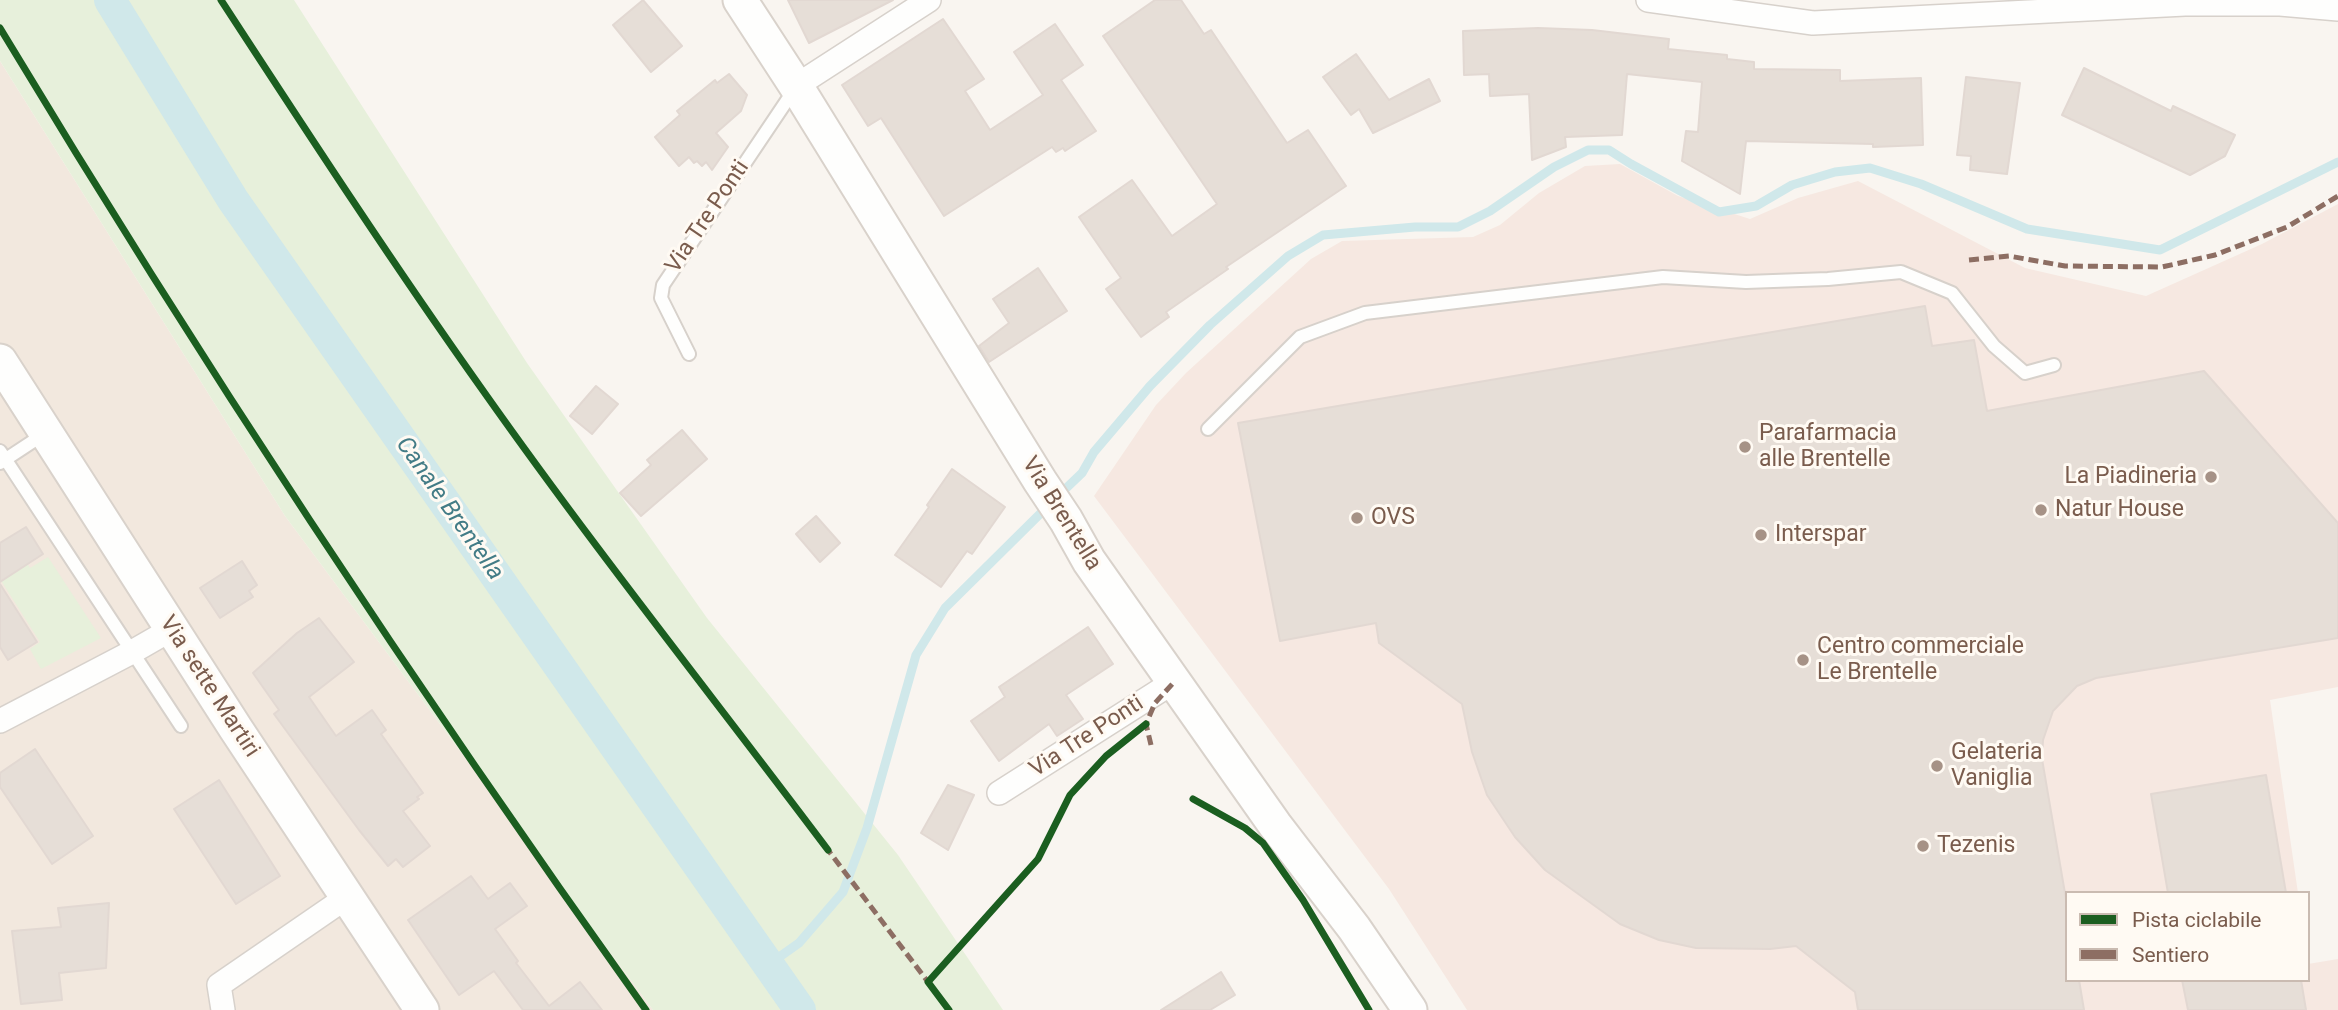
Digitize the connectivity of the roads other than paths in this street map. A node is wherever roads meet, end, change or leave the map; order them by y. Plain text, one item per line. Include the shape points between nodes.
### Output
1 (740, 0) edge
2 (929, 0) edge
3 (1647, 0) edge
4 (1934, 8) edge
5 (2338, 9) edge
6 (796, 86) junction
7 (690, 354) dead end
8 (0, 361) edge
9 (2054, 365) dead end
10 (1208, 429) dead end
11 (47, 432) junction
12 (2, 458) edge
13 (172, 629) junction
14 (132, 652) junction
15 (1175, 681) junction
16 (0, 721) edge
17 (181, 726) dead end
18 (999, 793) dead end
19 (347, 897) junction
20 (223, 1010) edge
21 (422, 1010) edge
22 (1409, 1010) edge

1 - 6 main road, Via Brentella
2 - 6 street
3 - 4 street via 1813,23
4 - 5 street via 2280,4
6 - 7 lane, Via Tre Ponti via 663,285 661,298
6 - 15 main road, Via Brentella via 1089,561
8 - 11 main road, Via sette Martiri
9 - 10 lane via 2025,373 1994,346 1952,293 1901,272 1746,282 1663,277 1365,313 1300,337
11 - 12 lane
11 - 13 main road, Via sette Martiri
12 - 14 lane
13 - 14 street
13 - 19 main road, Via sette Martiri
14 - 16 street
14 - 17 lane
15 - 18 street, Via Tre Ponti
15 - 22 main road, Via Brentella
19 - 20 street via 219,985
19 - 21 main road, Via sette Martiri

